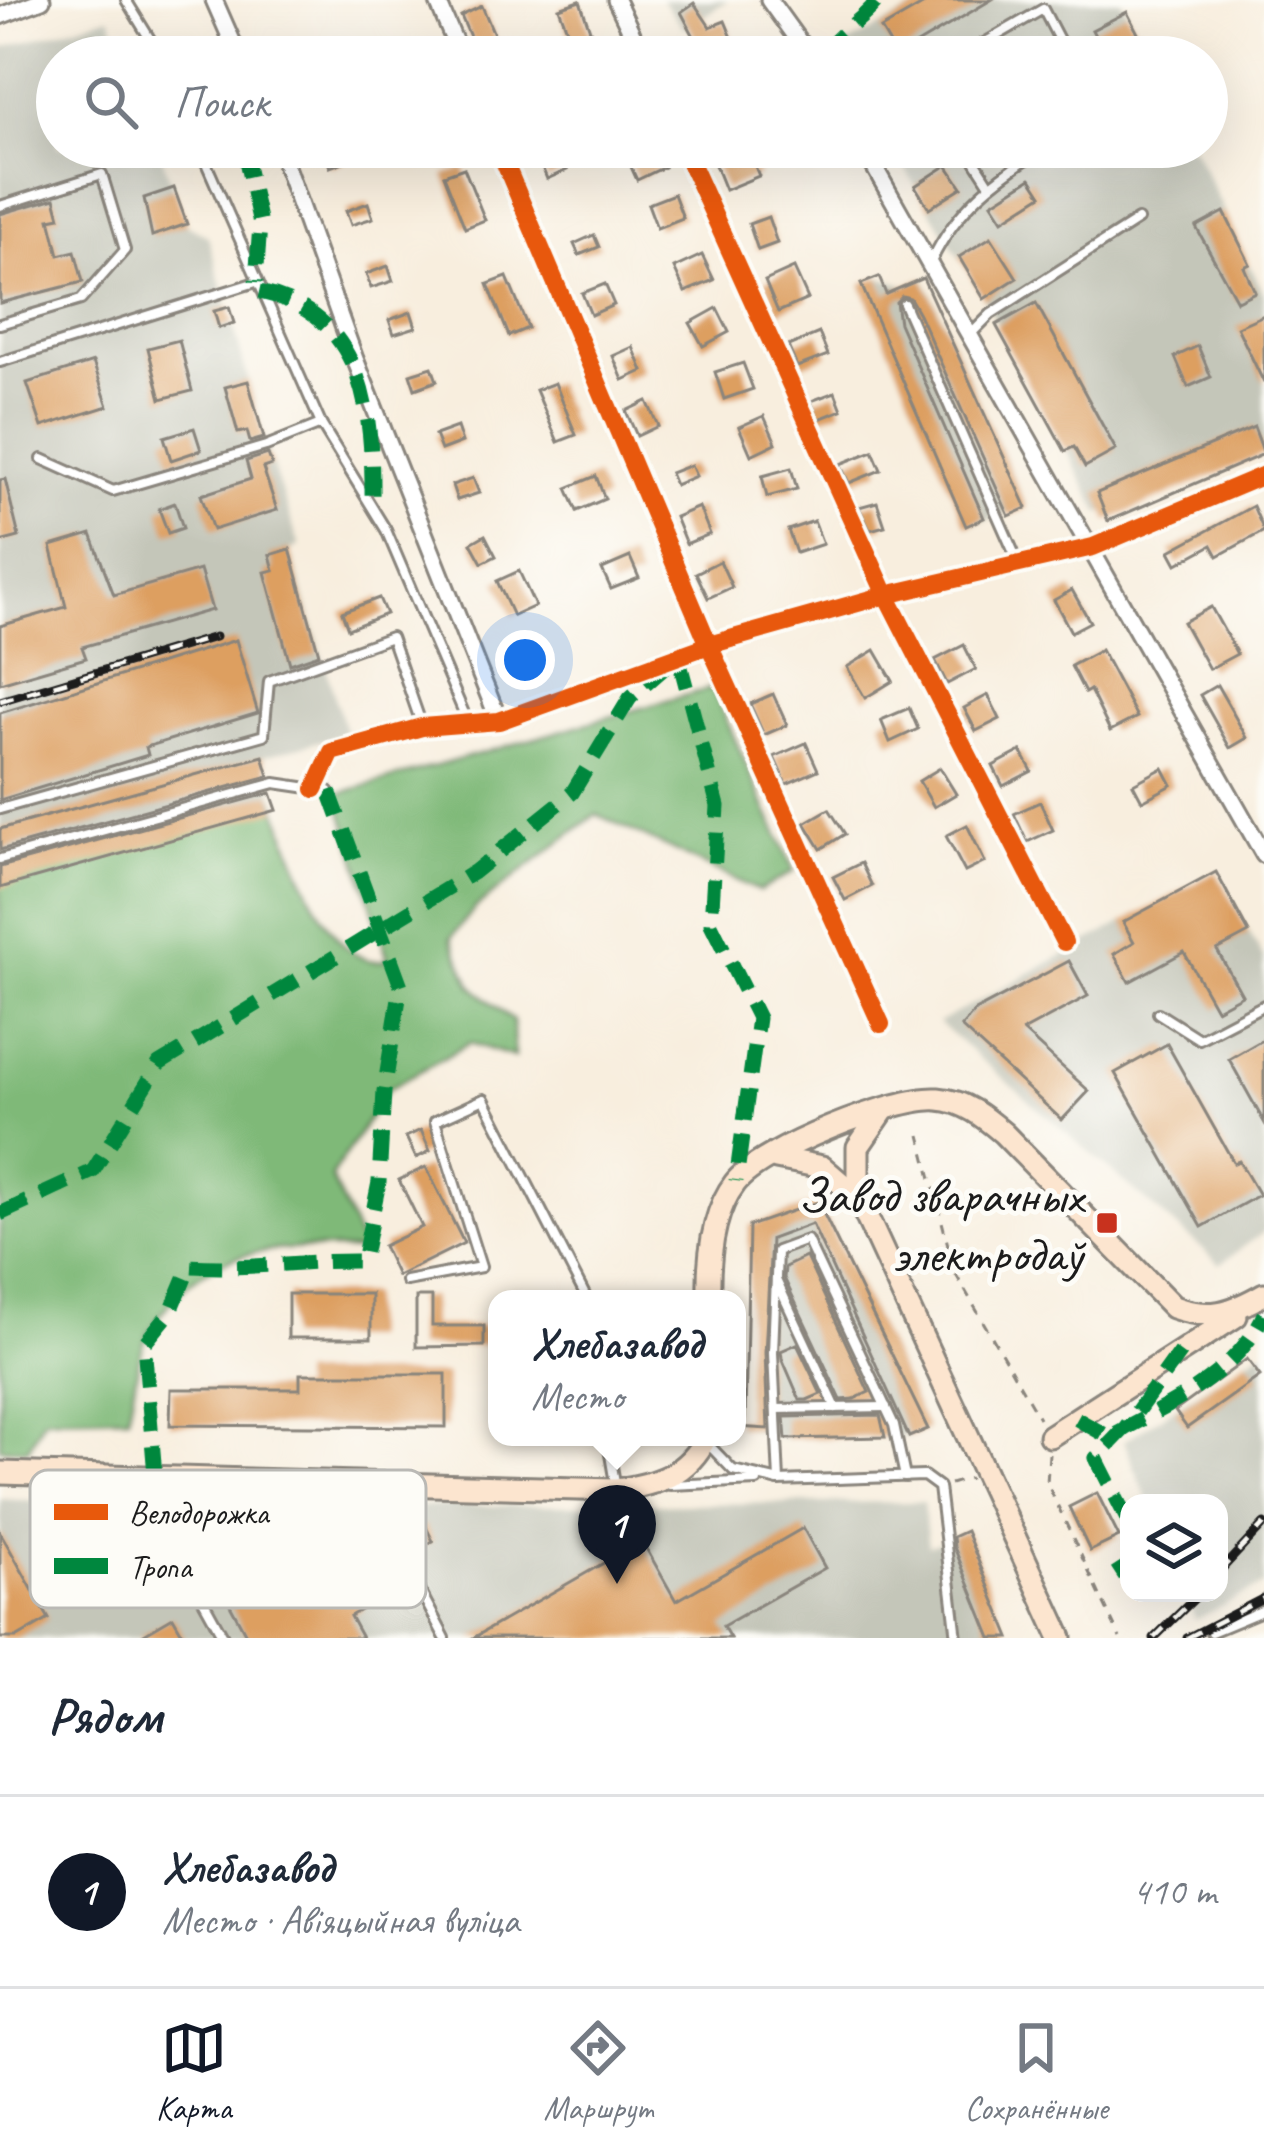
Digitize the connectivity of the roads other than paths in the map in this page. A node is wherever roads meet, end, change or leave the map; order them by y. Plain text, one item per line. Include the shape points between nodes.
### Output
1 (42, 0) edge
2 (126, 0) edge
3 (214, 0) edge
4 (437, 0) edge
5 (616, 0) edge
6 (769, 0) edge
7 (0, 16) edge
8 (148, 36) edge
9 (230, 36) edge
10 (452, 36) edge
11 (633, 36) edge
12 (795, 36) edge
13 (996, 36) edge
14 (1057, 36) edge
15 (208, 168) edge
16 (287, 168) edge
17 (507, 168) edge
18 (693, 168) edge
19 (875, 168) edge
20 (979, 168) edge
21 (1012, 168) edge
22 (989, 183) junction
23 (0, 206) edge
24 (1138, 220) dead end
25 (930, 263) junction
26 (256, 282) junction
27 (904, 304) dead end
28 (0, 324) edge
29 (971, 334) junction
30 (0, 362) edge
31 (320, 424) junction
32 (42, 459) dead end
33 (1264, 476) edge
34 (1094, 547) junction
35 (1019, 564) junction
36 (886, 595) junction
37 (709, 645) junction
38 (500, 722) junction
39 (422, 727) junction
40 (470, 727) junction
41 (322, 790) joint
42 (0, 809) edge
43 (1264, 855) edge
44 (0, 860) edge
45 (1064, 943) dead end
46 (1264, 1004) edge
47 (1158, 1013) dead end
48 (881, 1024) dead end
49 (886, 1107) junction
50 (771, 1157) junction
51 (858, 1198) junction
52 (776, 1278) junction
53 (406, 1281) dead end
54 (582, 1290) edge
55 (710, 1290) edge
56 (1262, 1301) edge
57 (886, 1407) junction
58 (836, 1408) junction
59 (776, 1409) junction
60 (1050, 1436) road end
61 (609, 1446) edge
62 (701, 1446) edge
63 (711, 1446) edge
64 (0, 1473) edge
65 (30, 1473) edge
66 (905, 1477) junction
67 (779, 1481) junction
68 (426, 1482) edge
69 (652, 1485) junction
70 (616, 1490) junction
71 (426, 1602) edge
72 (207, 1608) edge
73 (1264, 1610) edge
74 (1211, 1632) dead end
75 (1060, 1636) edge
76 (224, 1638) edge
77 (445, 1638) edge
78 (958, 1638) edge

1 - 7 street
2 - 8 lane
3 - 9 street
4 - 10 street
5 - 11 street
6 - 12 street
13 - 14 lane via 1043,9
15 - 26 lane
16 - 38 street
17 - 37 street
18 - 36 street
19 - 25 street
20 - 22 lane
21 - 22 lane
22 - 25 lane
23 - 28 lane via 102,174 124,250 81,300
24 - 29 lane
25 - 29 street
26 - 30 lane
26 - 31 lane
27 - 35 lane
29 - 34 street
31 - 32 lane via 112,491
31 - 40 lane via 386,530
33 - 34 street
34 - 35 street
34 - 43 street
35 - 36 street
36 - 37 street
36 - 45 street
37 - 38 street
37 - 48 street
38 - 40 street
39 - 40 street
39 - 41 street via 332,752
39 - 42 lane via 392,637 269,681 264,734
41 - 44 lane via 275,783
46 - 47 lane via 1199,1039
49 - 50 main road
49 - 51 main road via 859,1148
49 - 56 main road via 936,1099 979,1113 1173,1307 1202,1317
50 - 51 main road via 822,1167
50 - 55 main road via 738,1179 718,1209
51 - 75 main road
52 - 57 lane via 777,1251 807,1240
52 - 58 lane
52 - 59 lane
53 - 54 lane via 481,1268 435,1121 484,1100
56 - 60 main road
57 - 58 lane
57 - 66 lane
58 - 59 lane
59 - 67 lane
61 - 70 lane
62 - 69 main road
63 - 67 lane via 733,1470
64 - 65 main road
66 - 67 lane
66 - 78 lane via 924,1476 939,1487
67 - 69 lane
68 - 70 main road
69 - 70 main road
71 - 77 lane
72 - 76 lane
73 - 74 lane

